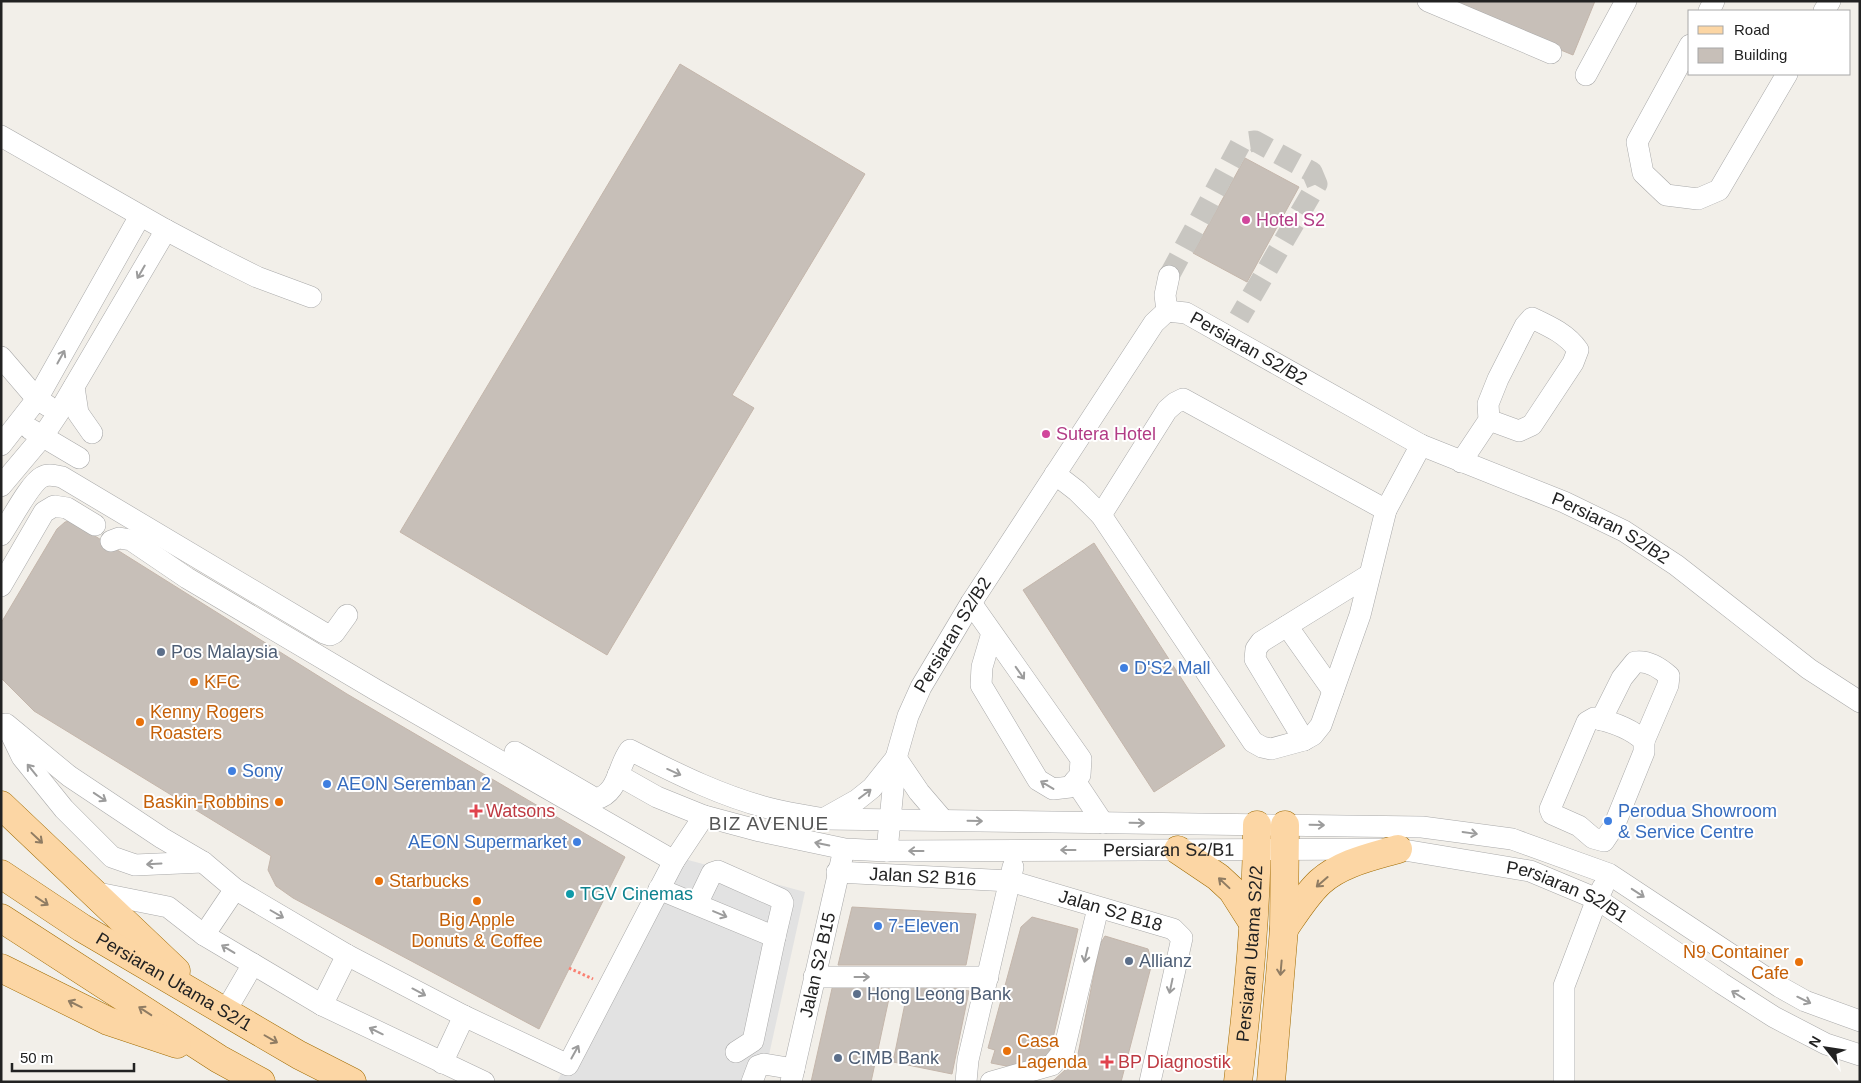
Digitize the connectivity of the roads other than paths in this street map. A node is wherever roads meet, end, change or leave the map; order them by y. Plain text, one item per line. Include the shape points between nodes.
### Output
1 (1428, 1) edge
2 (1626, 1) edge
3 (1688, 49) edge
4 (1551, 53) dead end
5 (1586, 75) dead end
6 (1786, 75) edge
7 (1, 136) edge
8 (140, 216) junction
9 (166, 230) junction
10 (1169, 276) tunnel mouth
11 (311, 297) dead end
12 (1167, 311) junction
13 (1, 357) edge
14 (74, 387) junction
15 (37, 399) junction
16 (59, 412) junction
17 (1489, 420) junction
18 (20, 422) junction
19 (92, 433) dead end
20 (43, 436) junction
21 (1, 445) edge
22 (1421, 445) junction
23 (1461, 462) junction
24 (18, 466) junction
25 (1055, 474) junction
26 (1, 486) edge
27 (1386, 510) junction
28 (1101, 515) junction
29 (95, 525) dead end
30 (1, 535) edge
31 (110, 541) dead end
32 (1369, 575) junction
33 (1, 586) edge
34 (971, 604) junction
35 (347, 615) dead end
36 (1287, 626) junction
37 (992, 633) junction
38 (1333, 691) junction
39 (1860, 702) edge
40 (1601, 720) junction
41 (4, 721) edge
42 (1304, 740) junction
43 (1644, 741) junction
44 (515, 752) dead end
45 (896, 758) junction
46 (618, 775) junction
47 (69, 776) junction
48 (1075, 781) junction
49 (51, 793) junction
50 (1, 805) edge
51 (704, 816) junction
52 (825, 819) junction
53 (891, 820) junction
54 (943, 820) junction
55 (1103, 823) junction
56 (1257, 837) junction
57 (1285, 837) junction
58 (1593, 838) junction
59 (844, 849) junction
60 (1398, 849) junction
61 (1018, 850) junction
62 (1178, 850) junction
63 (887, 851) junction
64 (674, 861) junction
65 (203, 862) junction
66 (1582, 864) junction
67 (837, 872) junction
68 (1, 874) edge
69 (1609, 874) junction
70 (1010, 881) junction
71 (235, 889) junction
72 (659, 889) junction
73 (93, 892) junction
74 (1597, 899) junction
75 (697, 904) junction
76 (1098, 908) junction
77 (1, 918) edge
78 (1252, 923) junction
79 (1284, 929) junction
80 (204, 935) junction
81 (776, 937) junction
82 (347, 955) junction
83 (252, 964) junction
84 (1, 968) edge
85 (814, 977) junction
86 (988, 977) junction
87 (322, 1004) junction
88 (217, 1007) junction
89 (464, 1016) junction
90 (1860, 1022) edge
91 (1860, 1055) edge
92 (219, 1059) junction
93 (442, 1063) junction
94 (793, 1070) edge
95 (261, 1082) edge
96 (352, 1082) edge
97 (484, 1082) edge
98 (752, 1082) edge
99 (966, 1082) edge
100 (991, 1082) edge
101 (1150, 1082) edge
102 (1238, 1082) edge
103 (1271, 1082) edge
104 (1564, 1082) edge

1 - 4 street
2 - 5 street
3 - 6 street via 1636,142 1643,173 1666,195 1698,199 1719,190
7 - 8 street
8 - 9 street
15 -> 8 street
9 - 11 street via 257,277
9 -> 14 street
10 - 12 street via 1165,295
12 - 22 street, Persiaran S2/B2 via 1186,313
12 - 25 street, Persiaran S2/B2 via 1154,322
13 - 15 street
14 - 16 street
14 - 19 street via 78,413
15 - 16 street
15 - 18 street
16 - 20 street
17 - 17 street via 1519,431 1532,425 1573,363 1578,350 1574,344 1532,318 1498,379 1488,404
17 - 23 street
18 - 20 street
18 - 21 street
20 - 24 street
20 - 24 street via 79,458 43,456
22 - 23 street, Persiaran S2/B2
22 - 27 street
23 - 39 street, Persiaran S2/B2 via 1564,502 1624,531 1676,565 1809,669
24 - 26 street
25 - 28 street
25 - 34 street, Persiaran S2/B2
27 - 28 street via 1183,399 1167,410
27 - 32 street
28 - 42 street via 1253,742 1271,749
29 - 33 street via 67,508 54,506 44,512
30 - 35 street via 34,484 42,477 62,477 324,633 330,635 334,632
31 - 64 street via 119,538 131,540 187,578
32 - 36 street
32 - 38 street via 1360,615
34 - 37 street
34 - 45 street, Persiaran S2/B2 via 921,687 908,716
36 - 38 street
36 - 42 street via 1261,642 1255,659
37 -> 48 street via 1081,759 1080,775
48 -> 37 street via 1070,787 1053,790 1038,780 981,685 982,667
38 - 42 street via 1321,725
40 - 43 street via 1628,729
40 - 43 street via 1622,678 1635,662 1644,661 1669,676
40 - 58 street via 1594,718 1587,722 1550,809 1552,814 1579,826
41 - 47 street
49 -> 41 street via 22,757
43 - 58 street via 1644,752 1614,826 1604,841
44 - 46 street via 596,799 609,793
52 -> 45 street via 872,788
45 - 53 street, Persiaran S2/B2
45 - 54 street
46 - 51 street, Persiaran S2/B1 via 657,797
46 -> 52 street, Persiaran S2/B1 via 630,750 723,793 775,810
47 - 49 street
47 -> 65 street
48 - 55 street
65 -> 49 street via 124,863 112,857
50 -> 73 main road
59 -> 51 street, Persiaran S2/B1
51 - 64 street
52 - 53 street, Persiaran S2/B1
53 - 54 street, Persiaran S2/B1
53 - 63 street, Persiaran S2/B2
54 -> 55 street, Persiaran S2/B1
55 -> 56 street, Persiaran S2/B1
56 - 57 street, Persiaran S2/B1
56 - 62 street, Persiaran S2/B1
56 - 78 main road, Persiaran Utama S2/2
57 - 60 street, Persiaran S2/B1
57 -> 66 street, Persiaran S2/B1 via 1431,828 1512,839
57 - 79 main road, Persiaran Utama S2/2
58 - 66 street
59 - 63 street, Persiaran S2/B1
59 - 67 street, Jalan S2 B15
60 - 74 street, Persiaran S2/B1 via 1530,871
60 -> 79 main road via 1334,872 1319,883
62 -> 61 street, Persiaran S2/B1
61 -> 63 street, Persiaran S2/B1
61 - 70 street
78 -> 62 main road via 1232,890
64 - 72 street
65 - 71 street
66 - 69 street, Persiaran S2/B1
67 - 70 street, Jalan S2 B16
67 - 85 street, Jalan S2 B15
68 -> 88 main road, Persiaran Utama S2/1 via 82,928
69 - 74 street
69 -> 90 street, Persiaran S2/B1 via 1780,988 1804,1001
70 - 76 street, Jalan S2 B18
70 - 86 street
71 - 80 street
71 -> 82 street
72 - 75 street
89 -> 72 street via 568,1064
73 - 80 street via 168,907
73 - 88 main road
91 -> 74 street, Persiaran S2/B1 via 1826,1044 1774,1017
74 - 104 street via 1564,986
75 -> 81 street
75 - 81 street via 712,873 718,871 782,899
76 -> 100 street via 1064,1050 1052,1066
76 -> 101 street, Jalan S2 B18 via 1172,929 1182,938
92 -> 77 main road, Persiaran Utama S2/1
78 - 102 main road, Persiaran Utama S2/2
79 -> 103 main road, Persiaran Utama S2/2
83 -> 80 street
81 - 94 street via 744,1047 762,1052
82 - 87 street
82 -> 89 street
83 - 87 street
83 - 88 street
92 -> 84 main road via 108,1021
85 -> 86 street
85 - 94 street, Jalan S2 B15
86 - 99 street via 968,1060
93 -> 87 street
88 -> 96 main road, Persiaran Utama S2/1
89 - 93 street
92 - 95 main road, Persiaran Utama S2/1
93 - 97 street
94 - 98 street via 764,1064 758,1066

